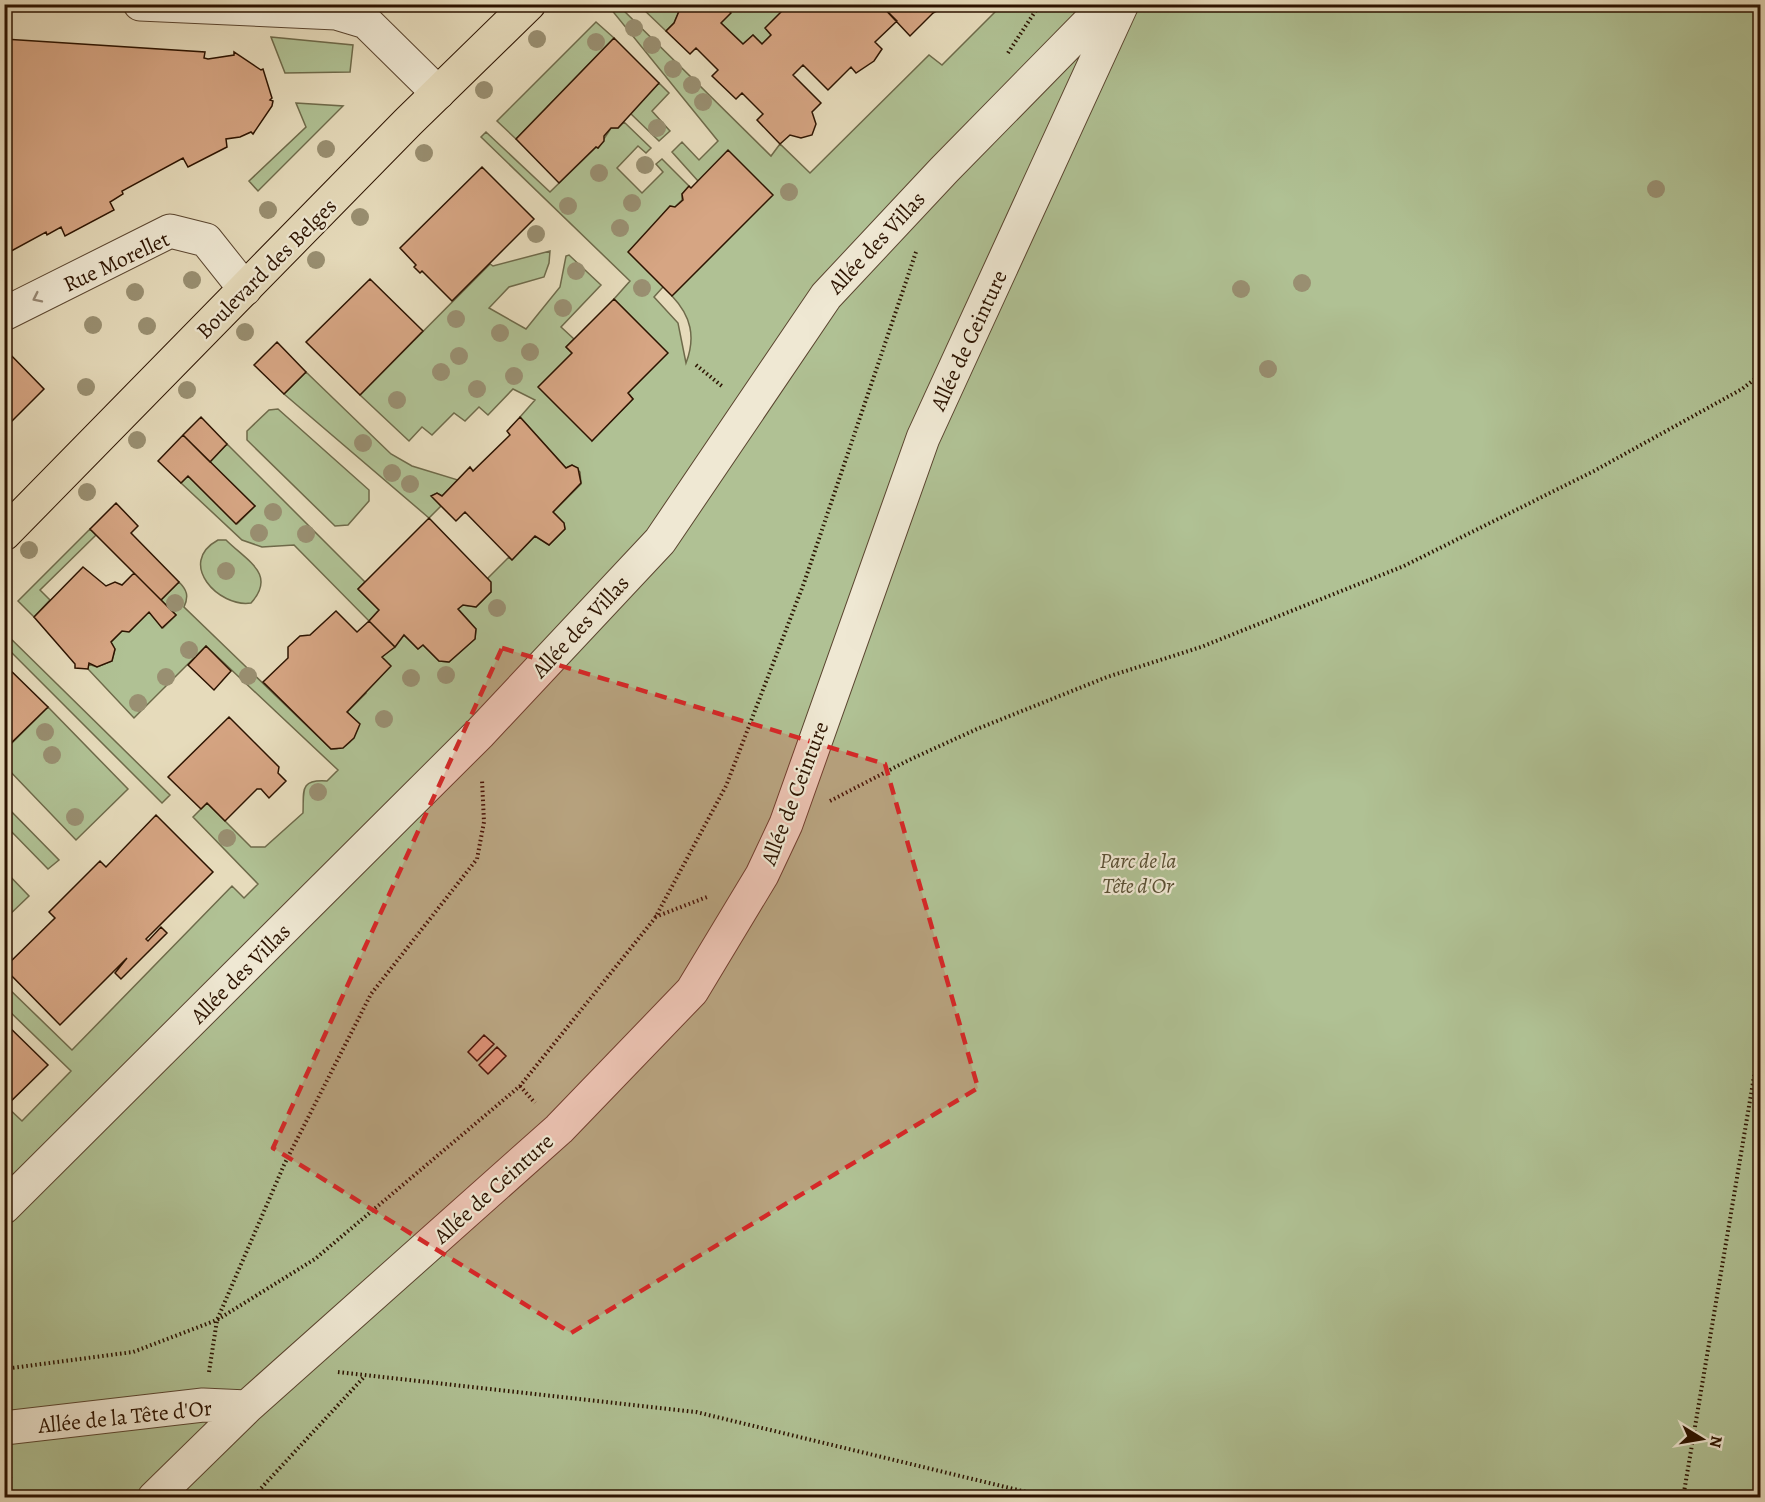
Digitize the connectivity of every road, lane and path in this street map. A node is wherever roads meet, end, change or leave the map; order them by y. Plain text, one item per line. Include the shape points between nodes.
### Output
1 (140, 4) edge
2 (529, 4) edge
3 (1040, 4) edge
4 (1107, 4) edge
5 (1122, 4) edge
6 (337, 9) edge
7 (1007, 54) dead end
8 (438, 93) junction
9 (917, 248) dead end
10 (245, 288) junction
11 (4, 314) edge
12 (1761, 375) edge
13 (4, 534) edge
14 (480, 733) junction
15 (786, 824) junction
16 (1761, 1041) edge
17 (1759, 1068) edge
18 (4, 1207) edge
19 (217, 1320) junction
20 (295, 1365) junction
21 (4, 1369) edge
22 (365, 1376) junction
23 (203, 1405) junction
24 (247, 1407) junction
25 (4, 1428) edge
26 (4, 1472) edge
27 (11, 1479) dead end
28 (154, 1497) edge
29 (252, 1497) edge
30 (1051, 1497) edge
31 (1683, 1497) edge

1 - 6 street
2 - 8 main road, Boulevard des Belges
3 - 7 path
4 - 14 street, Allée des Villas via 826,296 660,541
5 - 15 street, Allée de Ceinture via 923,438
6 - 8 street via 366,22
8 - 10 main road, Boulevard des Belges
9 - 19 path via 804,583 726,786 655,918 520,1086 315,1259
10 -> 11 street, Rue Morellet via 206,240 170,231
10 - 13 main road, Boulevard des Belges
12 - 15 path via 1594,471 1404,566 1201,647 1107,677 977,729
14 - 18 street, Allée des Villas
14 - 19 path via 484,822 477,859 371,994 284,1165
15 - 20 street, Allée de Ceinture via 762,875 693,991 559,1130
16 - 17 path
17 - 31 path
19 - 21 path via 133,1352
19 - 23 path
20 - 22 path
20 - 24 street, Allée de Ceinture
22 - 29 path
22 - 30 path via 696,1412
23 - 24 street, Allée de la Tête d'Or
23 - 25 street, Allée de la Tête d'Or
24 - 28 street, Allée de Ceinture
26 - 27 path

